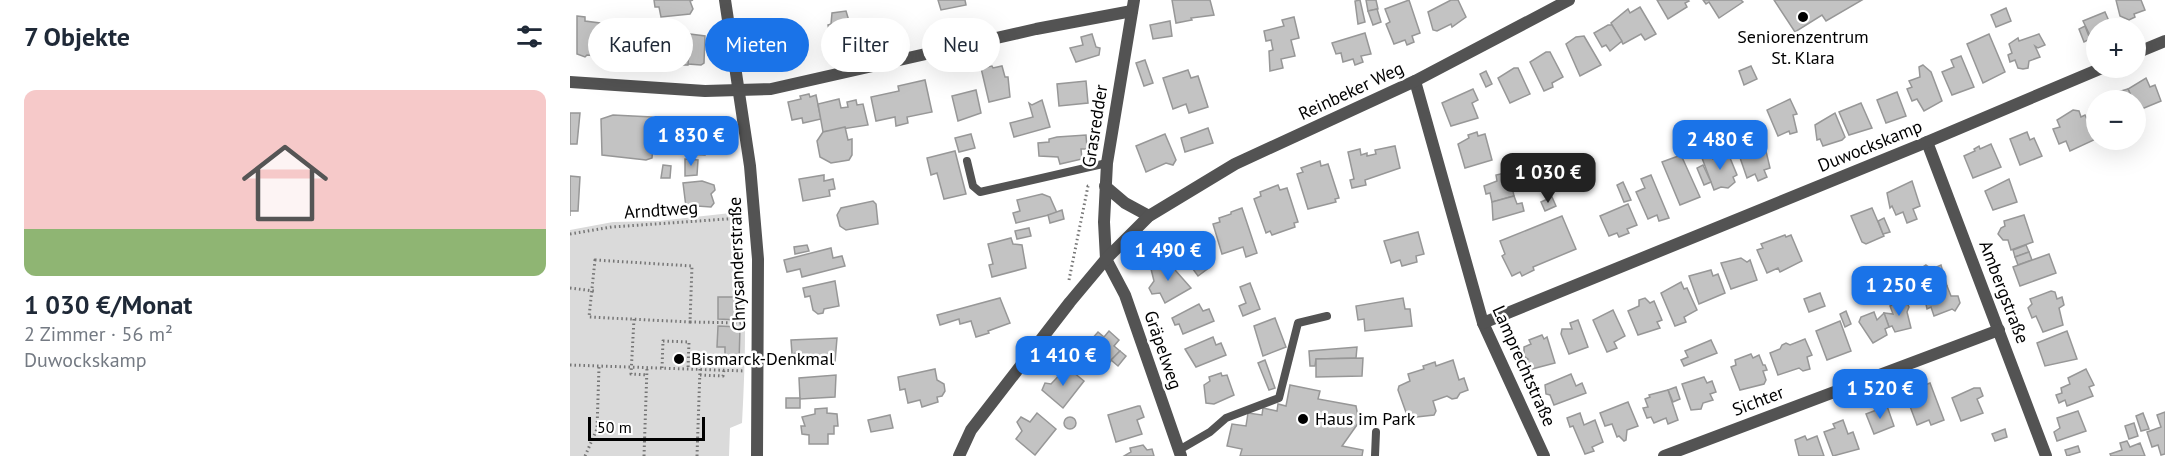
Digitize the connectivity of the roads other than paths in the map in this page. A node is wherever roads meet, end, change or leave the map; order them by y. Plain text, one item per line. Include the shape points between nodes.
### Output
1 (725, 0) edge
2 (1539, 0) edge
3 (1569, 0) edge
4 (1133, 5) edge
5 (1545, 13) junction
6 (2165, 41) edge
7 (2146, 49) edge
8 (2086, 75) edge
9 (1415, 81) junction
10 (570, 82) edge
11 (740, 92) junction
12 (1927, 142) junction
13 (968, 161) dead end
14 (1107, 163) junction
15 (1105, 186) junction
16 (1149, 216) junction
17 (1107, 259) junction
18 (1327, 316) dead end
19 (1483, 323) junction
20 (1999, 330) junction
21 (1376, 432) dead end
22 (1180, 453) edge
23 (757, 456) edge
24 (959, 456) edge
25 (1375, 456) edge
26 (1544, 456) edge
27 (1664, 456) edge
28 (2046, 456) edge

1 - 11 street, Chrysanderstraße
2 - 5 street
3 - 5 street, Reinbeker Weg
4 - 11 street via 771,89
4 - 14 street, Grasredder
5 - 9 street, Reinbeker Weg
6 - 7 street
8 - 12 street, Duwockskamp
9 - 16 street, Reinbeker Weg via 1235,164
9 - 19 street, Lamprechtstraße
10 - 11 street
11 - 23 street, Chrysanderstraße via 754,216
12 - 19 street, Duwockskamp
12 - 20 street, Ambergstraße
13 - 14 lane via 973,186 980,192
14 - 15 street, Grasredder
15 - 16 street
15 - 17 street, Grasredder
16 - 17 street, Reinbeker Weg
17 - 22 street, Gräpelweg via 1125,295
17 - 24 street, Reinbeker Weg via 971,430
18 - 22 lane via 1298,323 1279,398 1226,418
19 - 26 street, Lamprechtstraße
20 - 27 street, Sichter
20 - 28 street, Ambergstraße
21 - 25 lane

